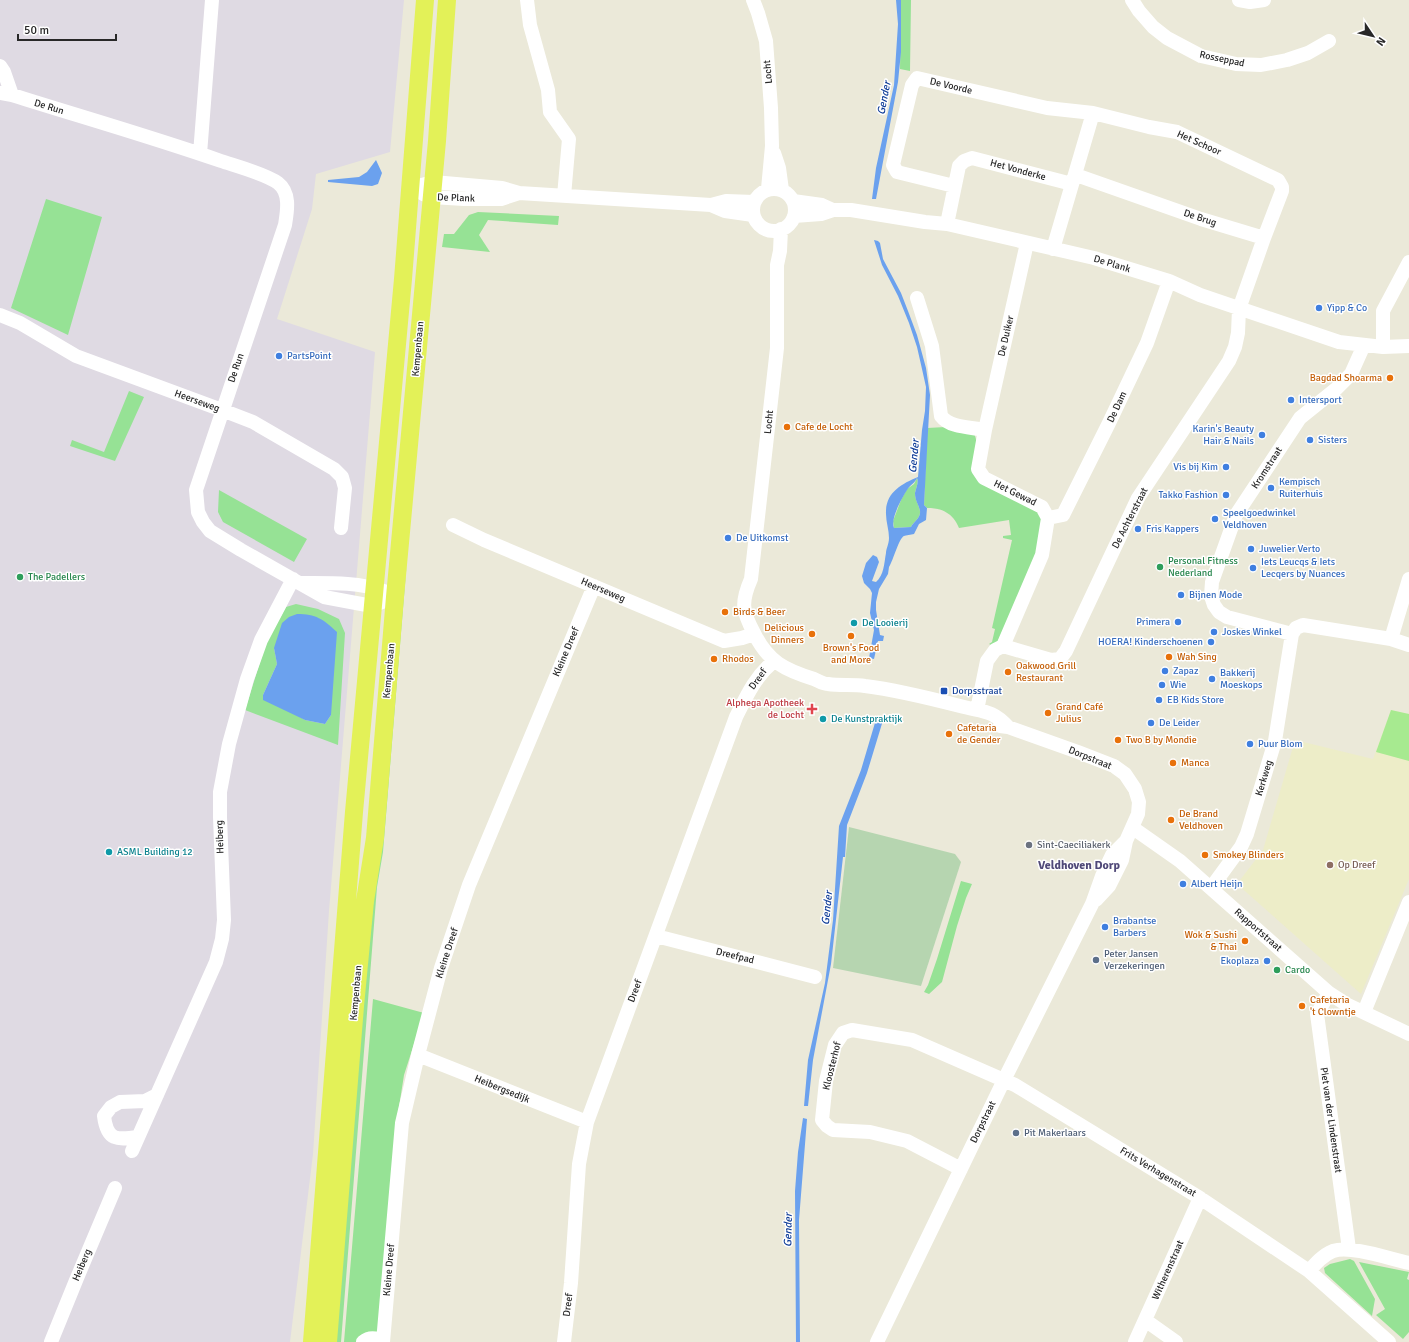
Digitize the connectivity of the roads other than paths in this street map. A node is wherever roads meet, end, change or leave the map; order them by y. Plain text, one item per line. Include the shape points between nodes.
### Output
1 (212, 0) edge
2 (425, 0) edge
3 (447, 0) edge
4 (527, 0) edge
5 (753, 0) edge
6 (1132, 0) edge
7 (1239, 0) edge
8 (1264, 0) edge
9 (1329, 40) dead end
10 (0, 66) edge
11 (6, 94) edge
12 (1093, 113) junction
13 (200, 154) junction
14 (1074, 180) junction
15 (954, 186) junction
16 (410, 188) junction
17 (433, 190) junction
18 (775, 190) junction
19 (564, 196) junction
20 (793, 201) junction
21 (754, 208) junction
22 (833, 210) junction
23 (794, 216) junction
24 (947, 224) junction
25 (774, 230) junction
26 (1264, 238) junction
27 (1027, 243) junction
28 (1053, 249) junction
29 (1409, 262) edge
30 (1169, 281) junction
31 (917, 298) dead end
32 (1239, 309) junction
33 (0, 315) edge
34 (1364, 345) junction
35 (1409, 346) edge
36 (1383, 347) junction
37 (222, 410) junction
38 (985, 430) junction
39 (1048, 518) junction
40 (453, 525) dead end
41 (341, 528) dead end
42 (1409, 579) edge
43 (297, 581) junction
44 (594, 586) junction
45 (374, 588) junction
46 (395, 597) junction
47 (372, 606) junction
48 (754, 634) junction
49 (1292, 634) junction
50 (1391, 639) junction
51 (1409, 645) edge
52 (1003, 646) junction
53 (774, 661) junction
54 (977, 710) junction
55 (1132, 828) junction
56 (1211, 888) junction
57 (1409, 902) edge
58 (656, 936) junction
59 (815, 977) dead end
60 (1330, 993) junction
61 (1364, 1012) junction
62 (1409, 1034) edge
63 (418, 1055) junction
64 (1004, 1080) junction
65 (157, 1095) junction
66 (587, 1122) junction
67 (138, 1137) junction
68 (132, 1151) dead end
69 (961, 1169) junction
70 (115, 1188) dead end
71 (1200, 1198) junction
72 (1349, 1249) junction
73 (1409, 1263) edge
74 (1309, 1270) junction
75 (1145, 1320) junction
76 (51, 1342) edge
77 (312, 1342) edge
78 (328, 1342) edge
79 (363, 1342) edge
80 (383, 1342) edge
81 (564, 1342) edge
82 (877, 1342) edge
83 (1136, 1342) edge
84 (1176, 1342) edge
85 (1389, 1342) edge

1 - 13 street
2 - 16 main road, Kempenbaan
3 - 17 main road, Kempenbaan
4 - 19 street via 530,25 548,90 550,112 569,139
5 - 18 street, Locht via 766,41
6 - 9 street, Rosseppad via 1153,28 1167,38 1201,56 1236,64 1261,65 1287,60 1308,53
7 - 8 street
10 - 11 street, De Run via 6,78
11 - 13 street, De Run
12 - 14 street
12 - 15 street, De Voorde via 1047,108 917,78 912,85 893,165 898,172
12 - 26 street, Het Schoor via 1177,132 1278,180 1282,191
13 - 37 street, De Run via 279,183 285,192 288,208
14 - 15 street, Het Vonderke via 972,158 959,166
14 - 26 street, De Brug
14 - 28 street
15 - 24 street, Het Vonderke
16 - 17 street, De Plank
16 - 45 main road, Kempenbaan
17 - 19 street, De Plank via 464,199 501,199 519,193
17 - 46 main road, Kempenbaan
18 - 20 street via 786,193
18 - 21 street via 762,192
19 - 21 street, De Plank via 711,205 726,201
20 - 22 street, De Plank via 822,205
20 - 23 street
21 - 25 street via 756,222 762,227
22 - 23 street, De Plank via 821,214
22 - 24 street, De Plank
23 - 25 street via 786,226
24 - 27 street, De Plank
25 - 48 street, Locht via 780,251 777,265 777,348 751,579 754,594
26 - 32 street
27 - 28 street, De Plank
27 - 38 street, De Duiker
28 - 30 street, De Plank via 1094,258
29 - 36 street via 1383,310
30 - 32 street, De Plank
30 - 39 street, De Dam via 1147,343 1063,515
31 - 38 street via 932,346 941,416 944,421 950,423
32 - 34 street, De Plank via 1339,342
32 - 52 street, De Achterstraat via 1238,333 1229,361 1138,498 1066,651 1060,659 1051,660
33 - 37 street, Heerseweg via 20,323 76,356
34 - 36 street, De Plank
34 - 49 street, Kromstraat via 1351,374 1300,418 1236,515 1212,582 1211,596 1214,605 1227,617
35 - 36 street
37 - 41 street, Heerseweg via 252,422 334,469 342,477 345,488
37 - 43 street, De Run via 196,490 198,512 210,531
38 - 39 street, Het Gewad via 978,469 984,478 1042,507
39 - 52 street via 1042,555
40 - 44 street, Heerseweg
42 - 50 street
43 - 45 street, De Run via 344,583
43 - 47 street, De Run via 324,597
43 - 65 street, Heiberg via 261,640 229,744 220,792 224,920 222,938 216,962
44 - 48 street, Heerseweg via 724,641
44 - 63 street, Kleine Dreef via 469,885 441,968
45 - 46 street, De Run
45 - 47 main road, Kempenbaan
46 - 47 street
46 - 78 main road, Kempenbaan via 375,838 365,901 355,1006
47 - 77 main road, Kempenbaan
48 - 53 street, Dorpstraat via 762,649
49 - 50 street via 1296,628 1303,625
49 - 56 street, Kerkweg via 1276,741 1247,834 1241,847
50 - 51 street
52 - 54 street via 995,650 987,660
53 - 54 street, Dorpstraat via 788,670 826,684 855,685
53 - 58 street, Dreef via 755,681 736,717
54 - 55 street, Dorpstraat via 990,712 1008,727 1114,766 1125,774 1135,789 1139,802 1138,814
55 - 56 street, Rapportstraat via 1180,861
55 - 64 street, Dorpstraat via 1126,841 1112,855 1092,904
56 - 60 street, Rapportstraat
57 - 61 street
58 - 59 street, Dreefpad
58 - 66 street, Dreef
60 - 61 street, Rapportstraat
60 - 72 street, Piet van der Lindenstraat via 1317,1014
61 - 62 street, Rapportstraat
63 - 66 street, Heibergsedijk
63 - 80 street, Kleine Dreef via 402,1123
64 - 69 street, Dorpstraat
64 - 69 street, Kloosterhof via 912,1040 852,1030 843,1033 835,1045 826,1081 822,1120 827,1126 833,1130 870,1132 907,1141
64 - 71 street, Frits Verhagenstraat
65 - 67 street, Heiberg
65 - 67 street via 145,1101 120,1102 111,1107 104,1116 105,1127 119,1140
66 - 81 street, Dreef via 579,1164 571,1283
67 - 68 street, Heiberg
69 - 82 street, Dorpstraat
70 - 76 street, Heiberg
71 - 74 street, Frits Verhagenstraat
71 - 75 street, Witherenstraat
72 - 73 street
72 - 74 street via 1333,1251 1318,1260
74 - 85 street, Frits Verhagenstraat
75 - 83 street, Witherenstraat
75 - 84 street
79 - 80 street, Kleine Dreef via 370,1338

